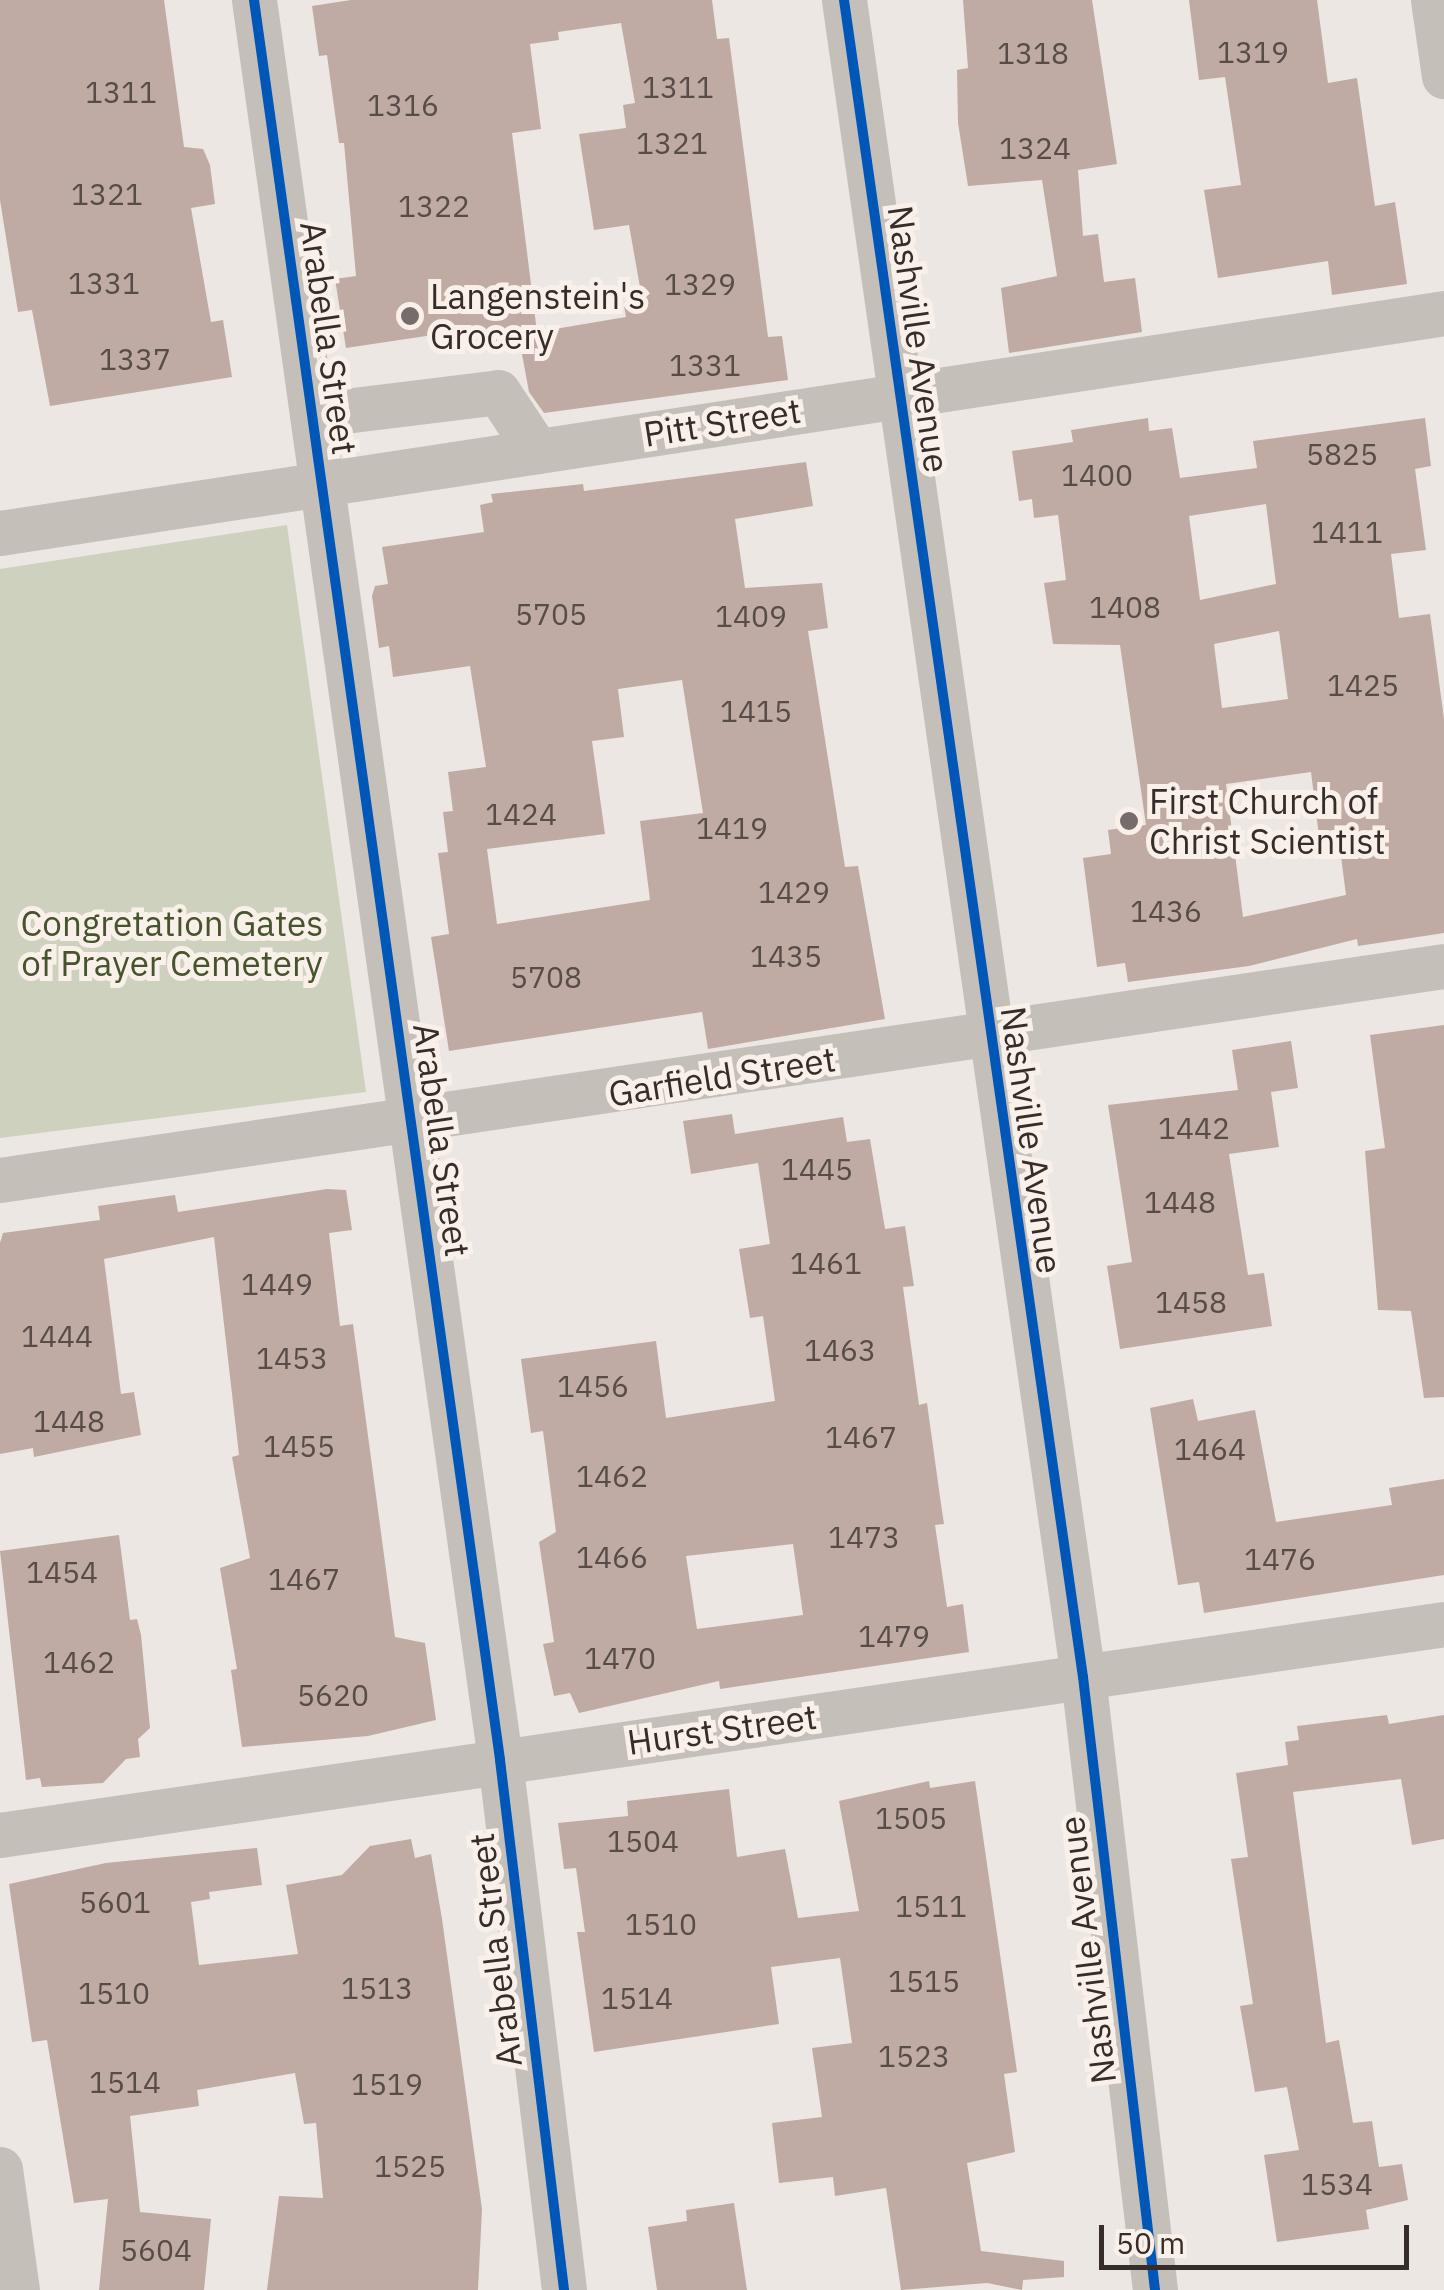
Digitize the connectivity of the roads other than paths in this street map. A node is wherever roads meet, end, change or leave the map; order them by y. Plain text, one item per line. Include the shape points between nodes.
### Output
1 (254, 0) edge
2 (844, 0) edge
3 (1433, 0) edge
4 (1444, 76) edge
5 (1444, 313) edge
6 (898, 394) junction
7 (312, 415) junction
8 (537, 451) junction
9 (321, 485) junction
10 (0, 533) edge
11 (1444, 966) edge
12 (989, 1036) junction
13 (412, 1123) junction
14 (0, 1180) edge
15 (1444, 1624) edge
16 (1083, 1677) junction
17 (500, 1760) junction
18 (0, 1835) edge
19 (0, 2169) edge
20 (17, 2290) edge
21 (564, 2290) edge
22 (1155, 2290) edge

1 - 7 street, Arabella Street
2 - 6 street, Nashville Avenue
3 - 4 street
5 - 6 street, Pitt Street
6 - 8 street, Pitt Street
6 - 12 street, Nashville Avenue
7 - 8 street via 498,392
7 - 9 street, Arabella Street
8 - 9 street, Pitt Street
9 - 10 street, Pitt Street
9 - 13 street, Arabella Street
11 - 12 street, Garfield Street
12 - 13 street, Garfield Street
12 - 16 street, Nashville Avenue
13 - 14 street, Garfield Street
13 - 17 street, Arabella Street
15 - 16 street, Hurst Street
16 - 17 street, Hurst Street
16 - 22 street, Nashville Avenue
17 - 18 street, Hurst Street
17 - 21 street, Arabella Street
19 - 20 street

